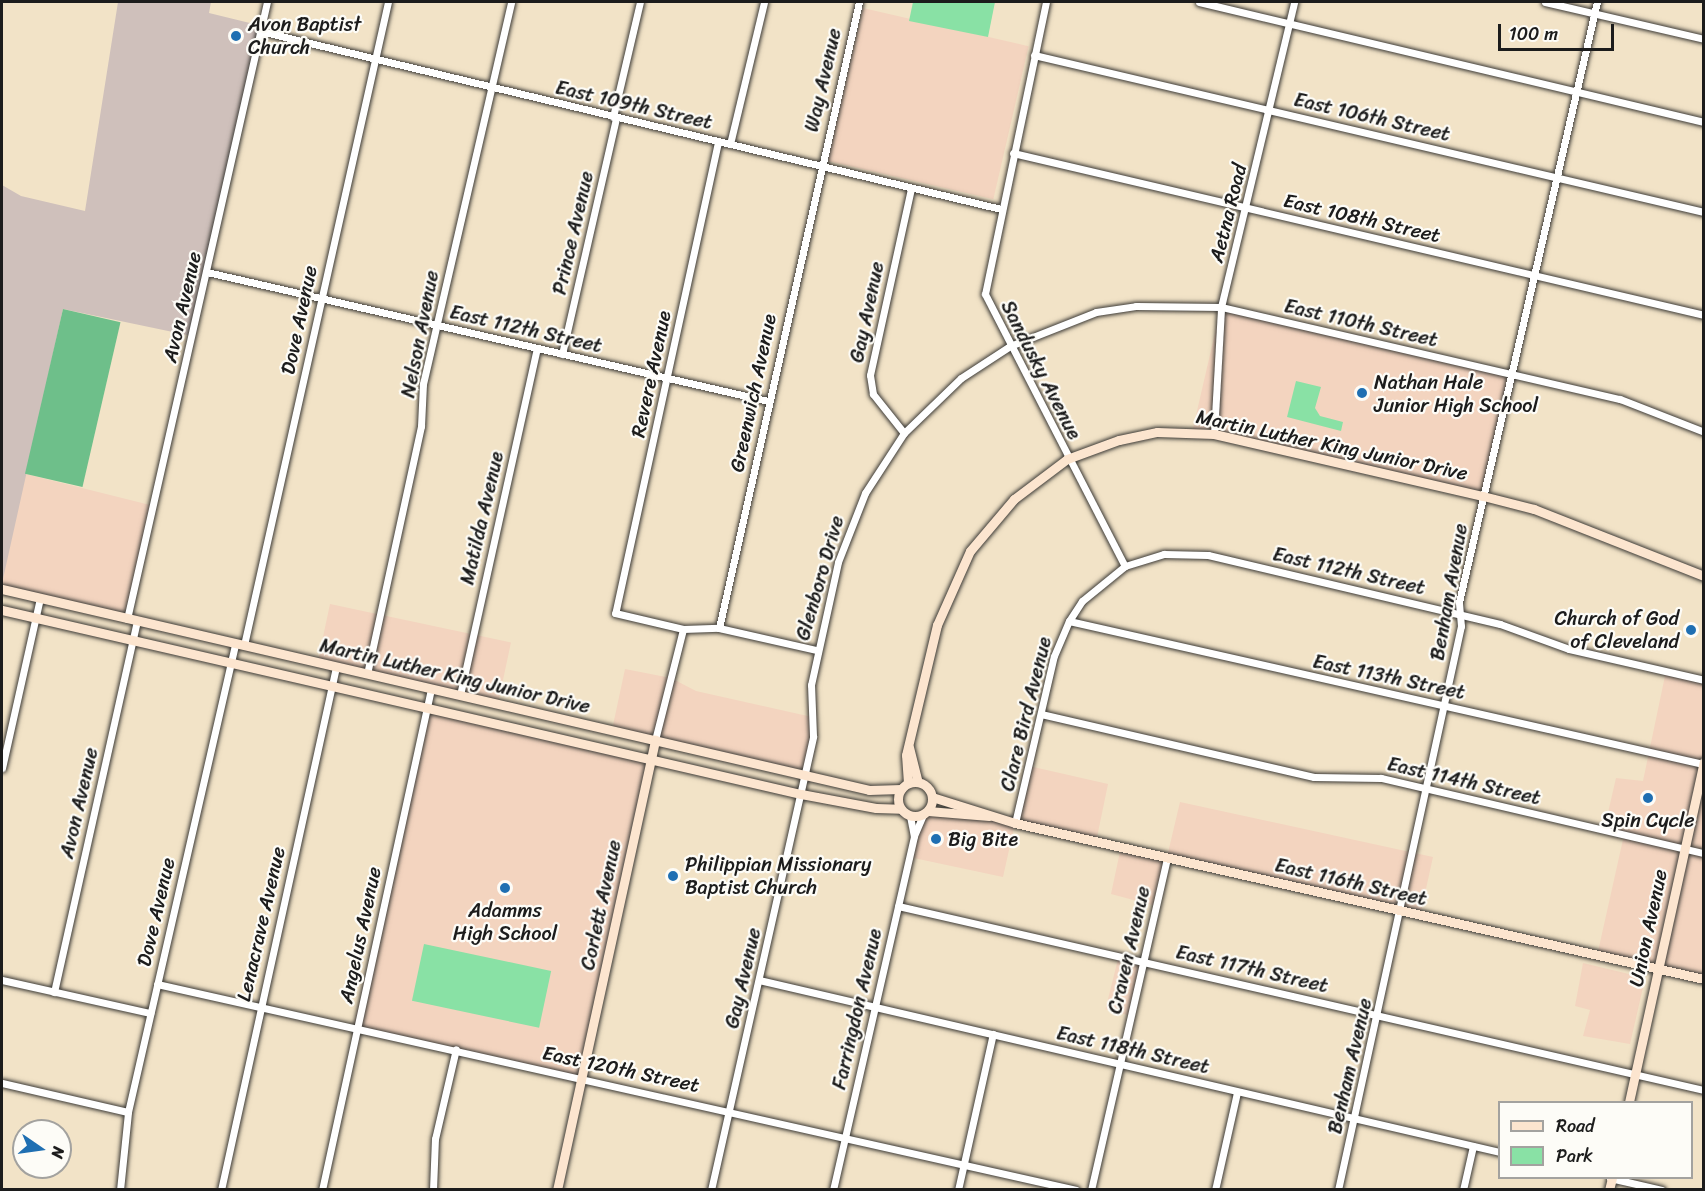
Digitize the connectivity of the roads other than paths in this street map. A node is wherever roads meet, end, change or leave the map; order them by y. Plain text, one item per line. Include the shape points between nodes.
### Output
1 (267, 2) edge
2 (388, 2) edge
3 (511, 2) edge
4 (640, 2) edge
5 (764, 2) edge
6 (859, 2) edge
7 (1046, 2) edge
8 (1199, 2) edge
9 (1294, 2) edge
10 (1545, 2) edge
11 (1598, 2) edge
12 (1595, 13) junction
13 (1289, 22) junction
14 (260, 31) junction
15 (1704, 39) edge
16 (1034, 55) junction
17 (374, 58) junction
18 (491, 88) junction
19 (1577, 91) junction
20 (1269, 111) junction
21 (615, 118) junction
22 (1704, 122) edge
23 (718, 142) junction
24 (730, 144) junction
25 (1013, 153) junction
26 (820, 166) junction
27 (1557, 177) junction
28 (911, 188) junction
29 (1247, 207) junction
30 (1001, 209) junction
31 (1704, 212) edge
32 (207, 272) junction
33 (1534, 276) junction
34 (320, 298) junction
35 (1221, 307) junction
36 (1704, 315) edge
37 (437, 325) junction
38 (1010, 346) junction
39 (537, 348) junction
40 (562, 354) junction
41 (1512, 374) junction
42 (666, 379) junction
43 (768, 401) junction
44 (1704, 432) edge
45 (904, 433) junction
46 (1214, 434) junction
47 (1067, 459) junction
48 (1483, 496) junction
49 (1125, 566) junction
50 (1704, 576) edge
51 (2, 589) edge
52 (40, 598) junction
53 (2, 610) edge
54 (1460, 614) junction
55 (35, 618) junction
56 (132, 620) junction
57 (1069, 621) junction
58 (719, 628) junction
59 (683, 629) junction
60 (133, 640) junction
61 (239, 644) junction
62 (816, 650) junction
63 (230, 663) junction
64 (336, 667) junction
65 (367, 674) junction
66 (1704, 680) edge
67 (332, 686) junction
68 (431, 689) junction
69 (460, 695) junction
70 (1444, 704) junction
71 (427, 708) junction
72 (1041, 714) junction
73 (655, 740) junction
74 (909, 747) junction
75 (651, 758) junction
76 (1703, 763) edge
77 (2, 768) edge
78 (805, 774) junction
79 (918, 782) junction
80 (904, 786) junction
81 (1426, 789) junction
82 (801, 794) junction
83 (932, 797) junction
84 (900, 809) junction
85 (925, 813) junction
86 (910, 816) junction
87 (991, 816) junction
88 (1015, 823) junction
89 (914, 836) junction
90 (1684, 848) junction
91 (1704, 852) edge
92 (1167, 858) junction
93 (898, 906) junction
94 (1400, 912) junction
95 (1143, 960) junction
96 (1658, 969) junction
97 (2, 980) edge
98 (759, 980) junction
99 (1704, 980) edge
100 (157, 984) junction
101 (54, 992) junction
102 (259, 1007) junction
103 (875, 1008) junction
104 (150, 1013) junction
105 (1379, 1015) junction
106 (357, 1028) junction
107 (993, 1034) junction
108 (456, 1049) junction
109 (1120, 1064) junction
110 (1635, 1074) junction
111 (582, 1078) junction
112 (2, 1083) edge
113 (1704, 1090) edge
114 (1237, 1092) junction
115 (1629, 1101) edge
116 (730, 1109) junction
117 (128, 1112) junction
118 (1354, 1118) junction
119 (845, 1136) junction
120 (1473, 1146) junction
121 (1498, 1152) edge
122 (964, 1163) junction
123 (1615, 1179) edge
124 (120, 1190) edge
125 (221, 1190) edge
126 (322, 1190) edge
127 (433, 1190) edge
128 (557, 1190) edge
129 (711, 1190) edge
130 (833, 1190) edge
131 (958, 1190) edge
132 (1076, 1190) edge
133 (1091, 1190) edge
134 (1215, 1190) edge
135 (1338, 1190) edge
136 (1463, 1190) edge
137 (1662, 1190) edge

1 - 14 street, Avon Avenue
2 - 17 street, Dove Avenue
3 - 18 street, Nelson Avenue
4 - 21 street, Prince Avenue
5 - 24 street
6 - 26 street, Way Avenue
7 - 16 street, Sandusky Avenue
8 - 13 street
9 - 13 street, Aetna Road
10 - 12 street
11 - 12 street, Benham Avenue
12 - 15 street
12 - 19 street, Benham Avenue
13 - 19 street
13 - 20 street, Aetna Road
14 - 17 street, East 109th Street
14 - 32 street, Avon Avenue
16 - 20 street, East 106th Street
16 - 25 street, Sandusky Avenue
17 - 18 street, East 109th Street
17 - 34 street, Dove Avenue
18 - 21 street, East 109th Street
18 - 37 street, Nelson Avenue
19 - 22 street
19 - 27 street, Benham Avenue
20 - 27 street, East 106th Street
20 - 29 street, Aetna Road
21 - 23 street, East 109th Street
21 - 40 street, Prince Avenue
23 - 24 street, East 109th Street
23 - 42 street, Revere Avenue
24 - 26 street, East 109th Street
25 - 29 street, East 108th Street
25 - 30 street, Sandusky Avenue
26 - 28 street, East 109th Street
26 - 43 street, Greenwich Avenue
27 - 31 street, East 106th Street
27 - 33 street, Benham Avenue
28 - 30 street, East 109th Street
28 - 45 street, Gay Avenue via 870,375 873,394
29 - 33 street, East 108th Street
29 - 35 street, Aetna Road
30 - 38 street, Sandusky Avenue via 985,294
32 - 34 street, East 112th Street
32 - 56 street, Avon Avenue
33 - 36 street, East 108th Street
33 - 41 street, Benham Avenue
34 - 37 street, East 112th Street
34 - 61 street, Dove Avenue
35 - 38 street, East 110th Street via 1136,306 1096,312
35 - 41 street, East 110th Street
35 - 46 street, Aetna Road
37 - 39 street, East 112th Street
37 - 65 street, Nelson Avenue via 423,384 422,426
38 - 45 street, Glenboro Drive via 961,378
38 - 47 street, Sandusky Avenue
39 - 40 street, East 112th Street
39 - 69 street, Matilda Avenue
40 - 42 street, East 112th Street
41 - 44 street, East 110th Street via 1620,399
41 - 48 street, Benham Avenue
42 - 43 street, East 112th Street
42 - 59 street, Revere Avenue via 615,613
43 - 58 street, Greenwich Avenue
45 - 62 street, Glenboro Drive via 865,493 848,532
46 - 47 main road, Martin Luther King Junior Drive via 1157,432 1119,440
46 - 48 main road, Martin Luther King Junior Drive
47 - 49 street, Sandusky Avenue
47 - 74 main road, Martin Luther King Junior Drive via 1014,499 986,528 955,579 937,625
48 - 50 main road, Martin Luther King Junior Drive via 1534,509
48 - 54 street, Benham Avenue
49 - 54 street, East 112th Street via 1164,554 1191,552
49 - 57 street, Clare Bird Avenue via 1082,601
51 - 52 main road, Martin Luther King Junior Drive
52 - 55 street
52 - 56 main road, Martin Luther King Junior Drive
53 - 55 main road, Martin Luther King Junior Drive
54 - 66 street, East 112th Street via 1569,649
54 - 70 street, Benham Avenue via 1461,626
55 - 60 main road, Martin Luther King Junior Drive
55 - 77 street
56 - 60 street, Avon Avenue
56 - 61 main road, Martin Luther King Junior Drive
57 - 70 street, East 113th Street via 1353,687
57 - 72 street, Clare Bird Avenue via 1054,656
58 - 59 street
58 - 62 street
59 - 73 street, Corlett Avenue
60 - 63 main road, Martin Luther King Junior Drive
60 - 101 street, Avon Avenue
61 - 63 street, Dove Avenue
61 - 64 main road, Martin Luther King Junior Drive
62 - 78 street, Glenboro Drive via 811,685 813,736
63 - 67 main road, Martin Luther King Junior Drive
63 - 100 street, Dove Avenue
64 - 65 main road, Martin Luther King Junior Drive
64 - 67 street, Lenacrave Avenue
65 - 68 main road, Martin Luther King Junior Drive
67 - 71 main road, Martin Luther King Junior Drive
67 - 102 street, Lenacrave Avenue
68 - 69 main road, Martin Luther King Junior Drive
68 - 71 street, Angelus Avenue
69 - 73 main road, Martin Luther King Junior Drive
70 - 76 street, East 113th Street
70 - 81 street, Benham Avenue
71 - 75 main road, Martin Luther King Junior Drive
71 - 106 street, Angelus Avenue
72 - 81 street, East 114th Street via 1314,777 1381,778
72 - 88 street, Clare Bird Avenue
73 - 75 main road, Corlett Avenue
73 - 78 main road, Martin Luther King Junior Drive
74 - 79 main road, Martin Luther King Junior Drive
74 - 80 main road, Martin Luther King Junior Drive
75 - 82 main road, Martin Luther King Junior Drive
75 - 111 main road, Corlett Avenue
76 - 90 main road, Union Avenue
78 - 80 main road, Martin Luther King Junior Drive via 869,790
78 - 82 street, Gay Avenue
79 - 80 main road
79 - 83 main road via 927,787
80 - 84 main road via 898,797
81 - 90 street, East 114th Street
81 - 94 street, Benham Avenue
82 - 84 main road, Martin Luther King Junior Drive
82 - 98 street, Gay Avenue
83 - 85 main road
83 - 87 main road, East 116th Street via 975,807
84 - 86 main road
85 - 86 main road
85 - 87 main road, East 116th Street
85 - 89 street, Farringdon Avenue
86 - 89 street, Farringdon Avenue
87 - 88 main road, East 116th Street
88 - 92 main road, East 116th Street
89 - 93 street, Farringdon Avenue
90 - 91 street, East 114th Street
90 - 96 main road, Union Avenue
92 - 94 main road, East 116th Street
92 - 95 street, Craven Avenue
93 - 95 street, East 117th Street
93 - 103 street, Farringdon Avenue
94 - 96 main road, East 116th Street
94 - 105 street, Benham Avenue
95 - 105 street, East 117th Street
95 - 109 street, Craven Avenue
96 - 99 main road, East 116th Street
96 - 110 main road, Union Avenue
97 - 101 street
98 - 103 street, East 118th Street
98 - 116 street, Gay Avenue
100 - 102 street, East 120th Street
100 - 104 street, Dove Avenue
101 - 104 street
102 - 106 street, East 120th Street
102 - 125 street, Lenacrave Avenue
103 - 107 street, East 118th Street
103 - 119 street, Farringdon Avenue
104 - 117 street, Dove Avenue
105 - 110 street, East 117th Street
105 - 118 street, Benham Avenue
106 - 108 street, East 120th Street
106 - 126 street, Angelus Avenue
107 - 109 street, East 118th Street
107 - 122 street
108 - 111 street, East 120th Street
108 - 127 street via 435,1139
109 - 114 street, East 118th Street
109 - 133 street, Craven Avenue
110 - 113 street, East 117th Street
110 - 115 main road, Union Avenue
111 - 116 street, East 120th Street
111 - 128 main road, Corlett Avenue
112 - 117 street
114 - 118 street, East 118th Street
114 - 134 street
116 - 119 street, East 120th Street
116 - 129 street, Gay Avenue
117 - 124 street, Dove Avenue
118 - 120 street, East 118th Street
118 - 135 street, Benham Avenue
119 - 122 street, East 120th Street
119 - 130 street, Farringdon Avenue
120 - 121 street, East 118th Street
120 - 136 street
122 - 131 street
122 - 132 street, East 120th Street
123 - 137 street

